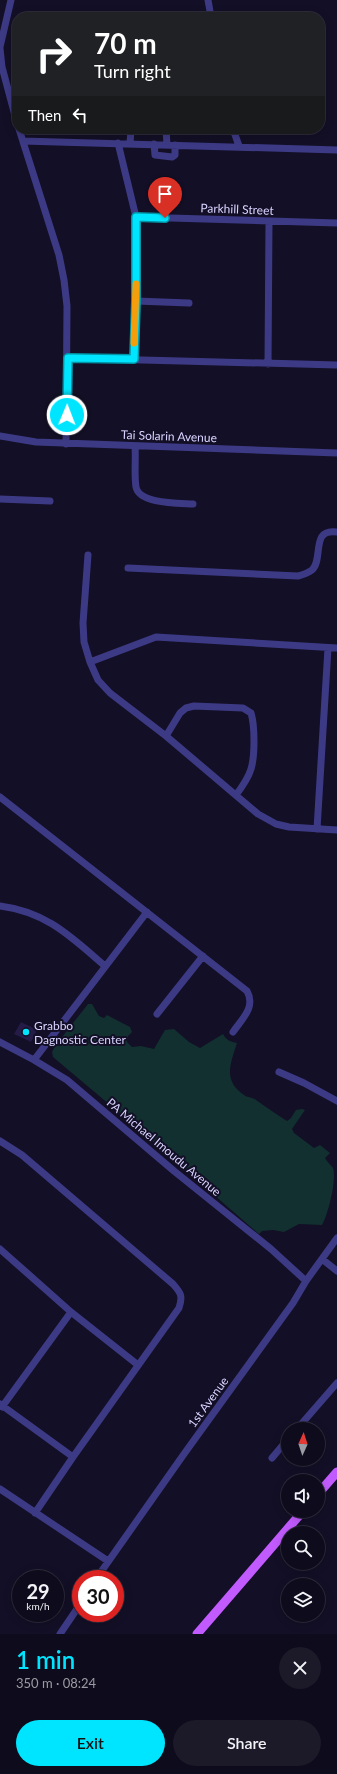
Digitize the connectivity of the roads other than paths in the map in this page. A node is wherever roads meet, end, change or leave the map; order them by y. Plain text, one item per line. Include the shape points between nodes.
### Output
1 (11, 0) edge
2 (208, 0) edge
3 (210, 12) edge
4 (0, 48) edge
5 (12, 104) edge
6 (21, 134) edge
7 (131, 134) edge
8 (166, 134) edge
9 (235, 134) edge
10 (23, 141) junction
11 (118, 143) junction
12 (130, 144) junction
13 (154, 144) junction
14 (167, 144) junction
15 (176, 145) junction
16 (239, 146) junction
17 (337, 150) edge
18 (136, 217) junction
19 (269, 222) junction
20 (337, 223) edge
21 (136, 301) junction
22 (189, 303) dead end
23 (68, 358) junction
24 (134, 359) junction
25 (268, 364) junction
26 (337, 366) edge
27 (0, 436) edge
28 (66, 444) junction
29 (135, 446) junction
30 (337, 453) edge
31 (0, 499) edge
32 (50, 501) dead end
33 (193, 504) dead end
34 (337, 532) edge
35 (88, 555) dead end
36 (128, 568) dead end
37 (328, 648) junction
38 (337, 648) edge
39 (90, 662) junction
40 (166, 736) junction
41 (236, 795) junction
42 (0, 797) edge
43 (317, 829) junction
44 (337, 830) edge
45 (0, 906) edge
46 (147, 912) junction
47 (203, 956) junction
48 (105, 966) junction
49 (157, 1014) dead end
50 (233, 1032) dead end
51 (0, 1042) edge
52 (34, 1060) junction
53 (279, 1072) dead end
54 (337, 1101) edge
55 (0, 1141) edge
56 (337, 1238) edge
57 (0, 1249) edge
58 (322, 1259) junction
59 (337, 1271) edge
60 (306, 1281) junction
61 (71, 1312) junction
62 (138, 1365) junction
63 (337, 1383) edge
64 (1, 1406) edge
65 (303, 1422) edge
66 (281, 1447) edge
67 (73, 1457) junction
68 (272, 1458) dead end
69 (337, 1472) edge
70 (325, 1486) edge
71 (0, 1489) edge
72 (35, 1513) junction
73 (297, 1518) edge
74 (108, 1561) junction
75 (102, 1570) edge
76 (72, 1616) edge
77 (60, 1634) edge
78 (197, 1634) edge

1 - 4 street
2 - 3 street
4 - 5 street
6 - 10 street
7 - 12 street
8 - 14 street
9 - 16 street
10 - 11 street
10 - 23 street via 59,255 67,306
11 - 12 street
11 - 18 street
12 - 13 street
13 - 14 street
13 - 15 street via 155,155 172,157 175,155
14 - 15 street
15 - 16 street
16 - 17 street
18 - 19 street, Parkhill Street
18 - 21 street
19 - 20 street, Parkhill Street
19 - 25 street
21 - 22 street
21 - 24 street
23 - 24 street
23 - 28 street
24 - 25 street
25 - 26 street
27 - 28 street, Tai Solarin Avenue
28 - 29 street, Tai Solarin Avenue
29 - 30 street, Tai Solarin Avenue
29 - 33 street via 136,488 140,496 151,500
31 - 32 street
34 - 36 street via 322,536 315,566 309,572 298,576
35 - 39 street via 83,623 84,642
37 - 38 street
37 - 39 street via 156,637
37 - 43 street
39 - 40 street via 98,680 110,693
40 - 41 street
40 - 41 street via 186,708 243,708 251,713 254,724 252,768
41 - 43 street via 258,814 276,824
42 - 46 street
43 - 44 street
45 - 48 street via 29,912 51,923
46 - 47 street
46 - 48 street
47 - 49 street
47 - 50 street via 247,991 252,998 246,1015
48 - 52 street
51 - 52 street, PA Michael Imoudu Avenue
52 - 60 street, PA Michael Imoudu Avenue via 67,1080
53 - 54 street
55 - 62 street via 22,1155 180,1292 182,1298 179,1308
56 - 58 street, 1st Avenue
57 - 61 street
58 - 59 street
58 - 60 street, 1st Avenue
60 - 74 street, 1st Avenue via 293,1303
61 - 62 street
61 - 64 street
62 - 67 street
63 - 65 street
64 - 67 street
66 - 68 street
67 - 72 street
69 - 70 main road
71 - 72 street
72 - 74 street
73 - 78 main road
74 - 75 street, 1st Avenue
76 - 77 street

